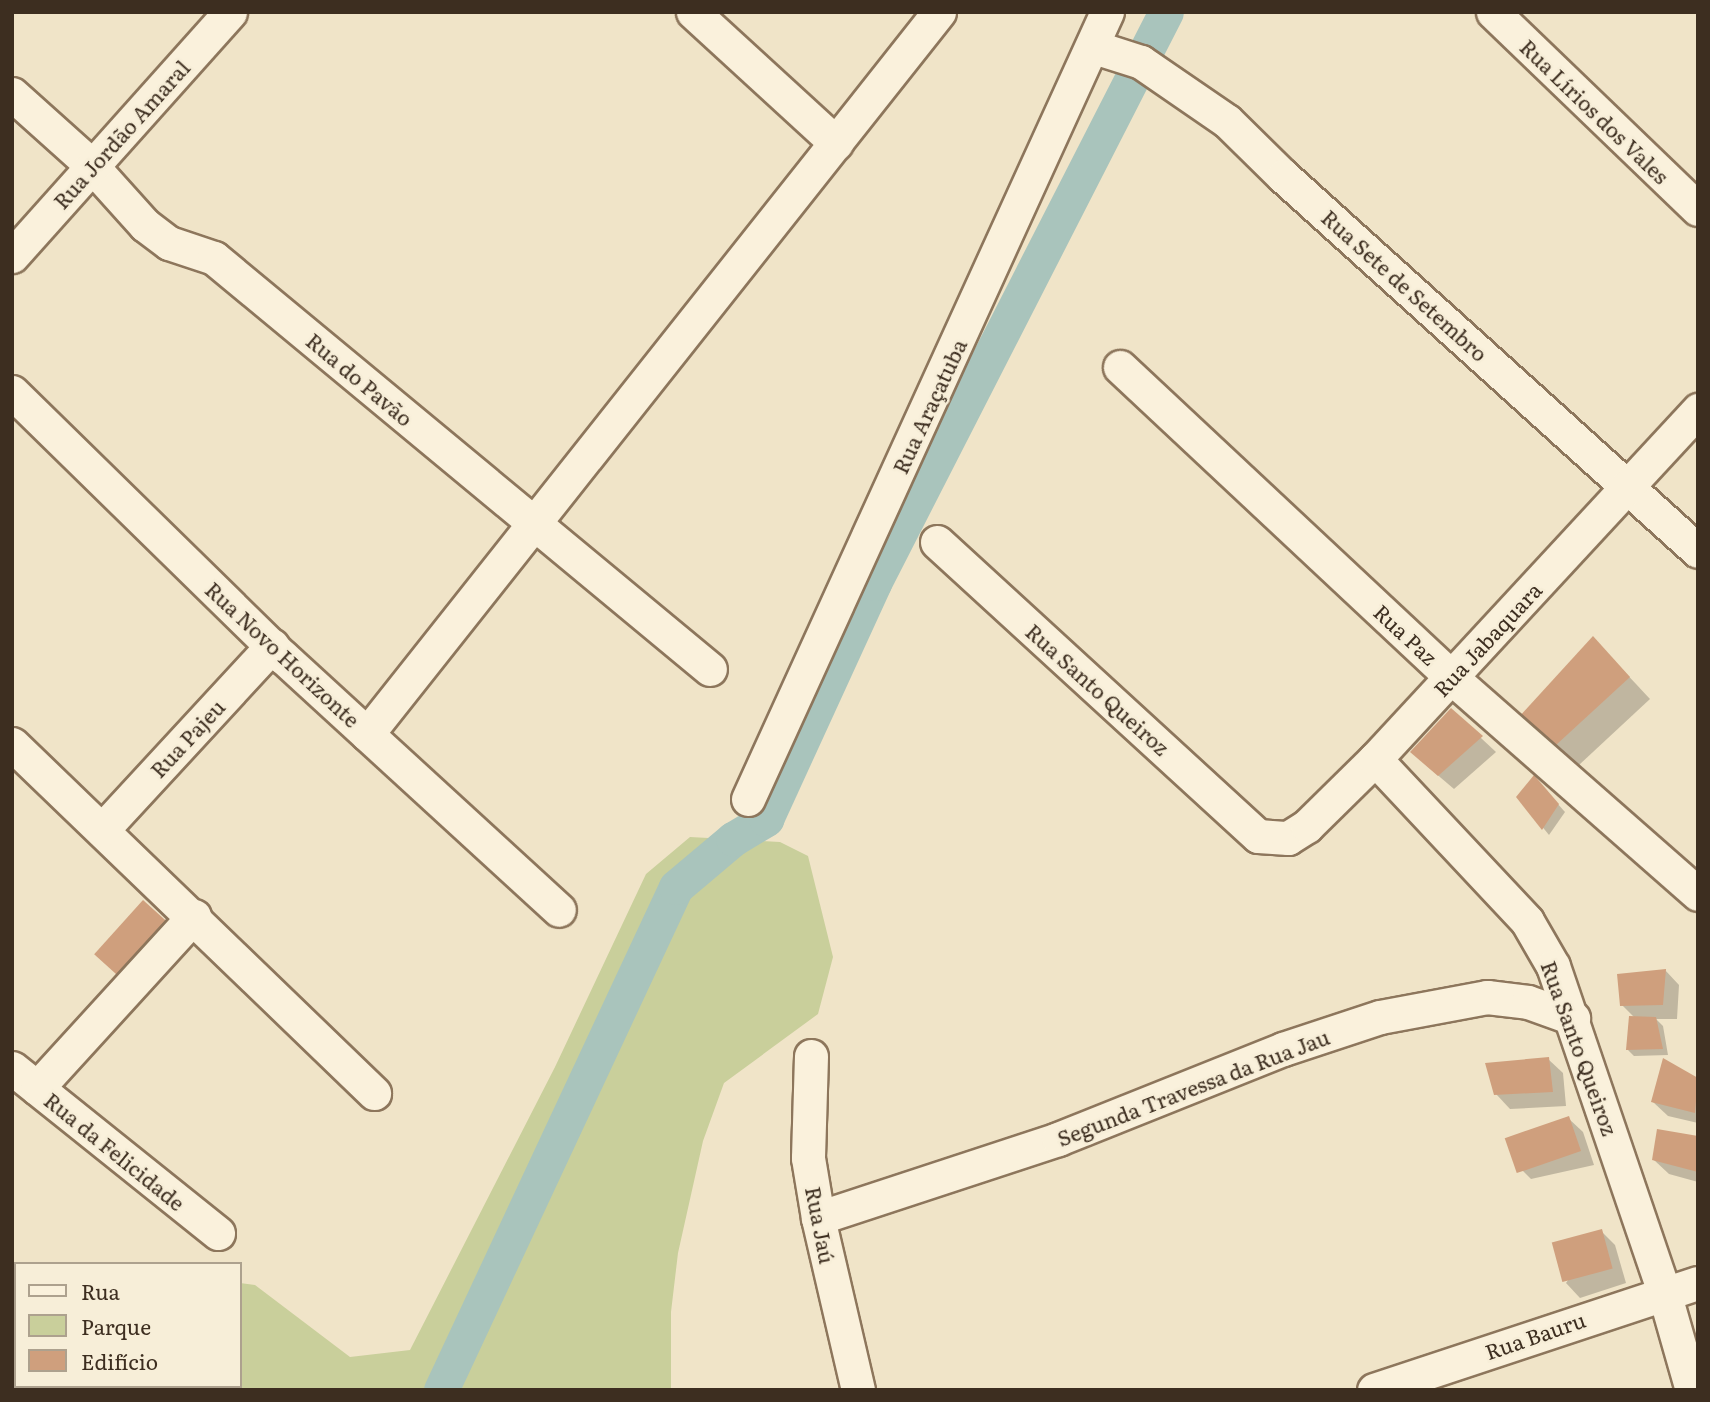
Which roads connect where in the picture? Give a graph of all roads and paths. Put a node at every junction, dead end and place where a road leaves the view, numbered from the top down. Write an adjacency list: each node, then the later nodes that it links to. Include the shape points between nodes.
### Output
1 (230, 12): 9 (street, Rua Jordão Amaral)
2 (693, 12): 8 (street)
3 (939, 12): 8 (street)
4 (1107, 12): 6 (street, Rua Araçatuba)
5 (1493, 12): 10 (street, Rua Lírios dos Vales)
6 (1094, 47): 15 (street, Rua Sete de Setembro, via 1141,62 1227,121); 25 (street, Rua Araçatuba)
7 (12, 94): 9 (street, Rua do Pavão)
8 (836, 143): 16 (street)
9 (91, 165): 11 (street, Rua Jordão Amaral); 16 (street, Rua do Pavão, via 160,237 214,258)
10 (1698, 209)
11 (12, 256)
12 (1121, 367): 21 (street, Rua Paz)
13 (12, 392): 19 (street, Rua Novo Horizonte)
14 (1698, 410): 15 (street, Rua Jabaquara)
15 (1628, 485): 18 (street, Rua Sete de Setembro); 21 (street, Rua Jabaquara)
16 (534, 523): 20 (street, Rua do Pavão); 22 (street)
17 (937, 542): 27 (street, Rua Santo Queiroz)
18 (1698, 551)
19 (272, 646): 22 (street, Rua Novo Horizonte); 26 (street, Rua Pajeu)
20 (710, 669)
21 (1452, 678): 24 (street, Rua Jabaquara); 28 (street, Rua Paz)
22 (367, 734): 29 (street, Rua Novo Horizonte)
23 (12, 744): 26 (street)
24 (1375, 759): 27 (street, Rua Jabaquara, via 1307,826 1288,838); 31 (street, Rua Santo Queiroz, via 1527,920 1553,967)
25 (748, 799)
26 (102, 830): 30 (street)
27 (1258, 836)
28 (1698, 894)
29 (559, 910)
30 (194, 916): 33 (street); 34 (street)
31 (1573, 1018): 35 (street, Segunda Travessa da Rua Jau, via 1528,1002 1487,997 1380,1017 1283,1049 1058,1139); 38 (street, Rua Santo Queiroz)
32 (811, 1056): 35 (street, Rua Jaú, via 808,1158)
33 (24, 1078): 36 (street, Rua da Felicidade)
34 (374, 1093)
35 (818, 1218): 39 (street, Rua Jaú)
36 (218, 1233)
37 (1698, 1283): 38 (street, Rua Bauru)
38 (1664, 1292): 40 (street, Rua Bauru); 41 (street, Rua Santo Queiroz)
39 (858, 1390)
40 (1374, 1390)
41 (1692, 1390)

